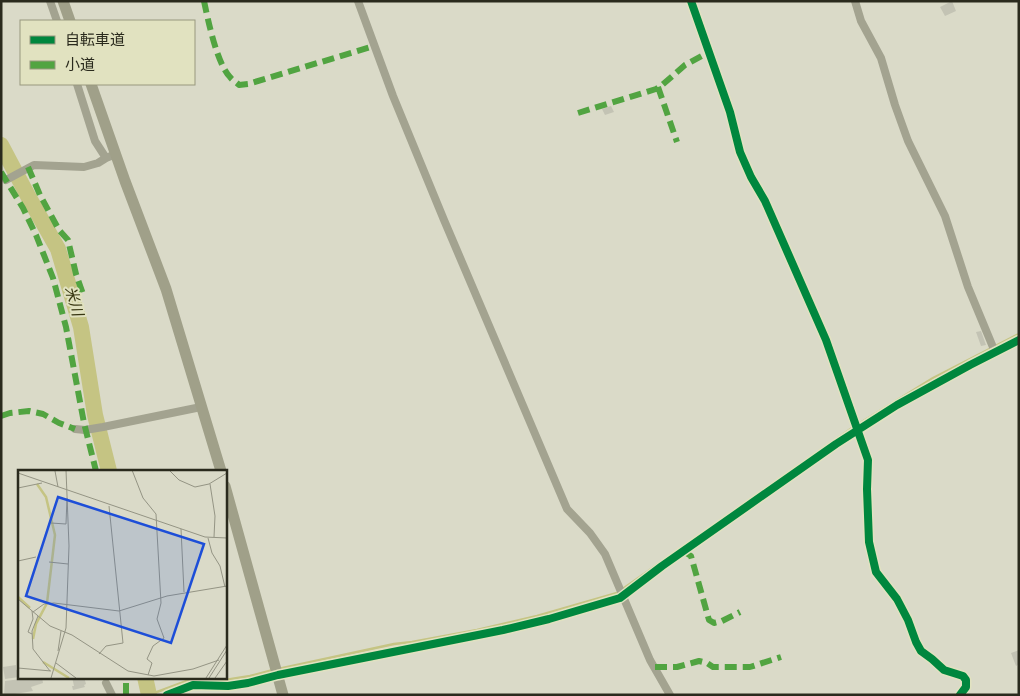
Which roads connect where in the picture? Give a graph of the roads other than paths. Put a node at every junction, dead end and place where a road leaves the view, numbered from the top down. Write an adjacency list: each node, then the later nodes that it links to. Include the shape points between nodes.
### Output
1 (50, 1): 6 (street)
2 (63, 1): 7 (street)
3 (358, 1): 19 (street, via 444,220 567,509 605,554)
4 (691, 1): 15 (street, via 732,119 740,152 765,200 826,340)
5 (855, 1): 13 (street, via 861,22 881,58 906,136 945,216 968,287)
6 (57, 20)
7 (70, 20)
8 (77, 85): 10 (street, via 95,141)
9 (91, 85): 10 (street)
10 (111, 156): 11 (street, via 84,167 39,164); 14 (street, via 166,289)
11 (6, 180)
12 (1019, 340): 13 (street)
13 (994, 349): 15 (street)
14 (201, 407): 16 (street, via 103,427); 17 (street)
15 (857, 426): 19 (street); 26 (street, via 868,460 869,542 876,572 897,599 921,651 944,670 966,680 966,687)
16 (75, 429)
17 (220, 470)
18 (226, 490): 20 (street)
19 (622, 592): 20 (street, via 620,598 549,619); 25 (street, via 650,660)
20 (278, 675): 23 (street, via 228,686 193,685); 24 (street)
21 (106, 683): 22 (street)
22 (112, 695)
23 (167, 695)
24 (283, 695)
25 (670, 695)
26 (960, 695)

